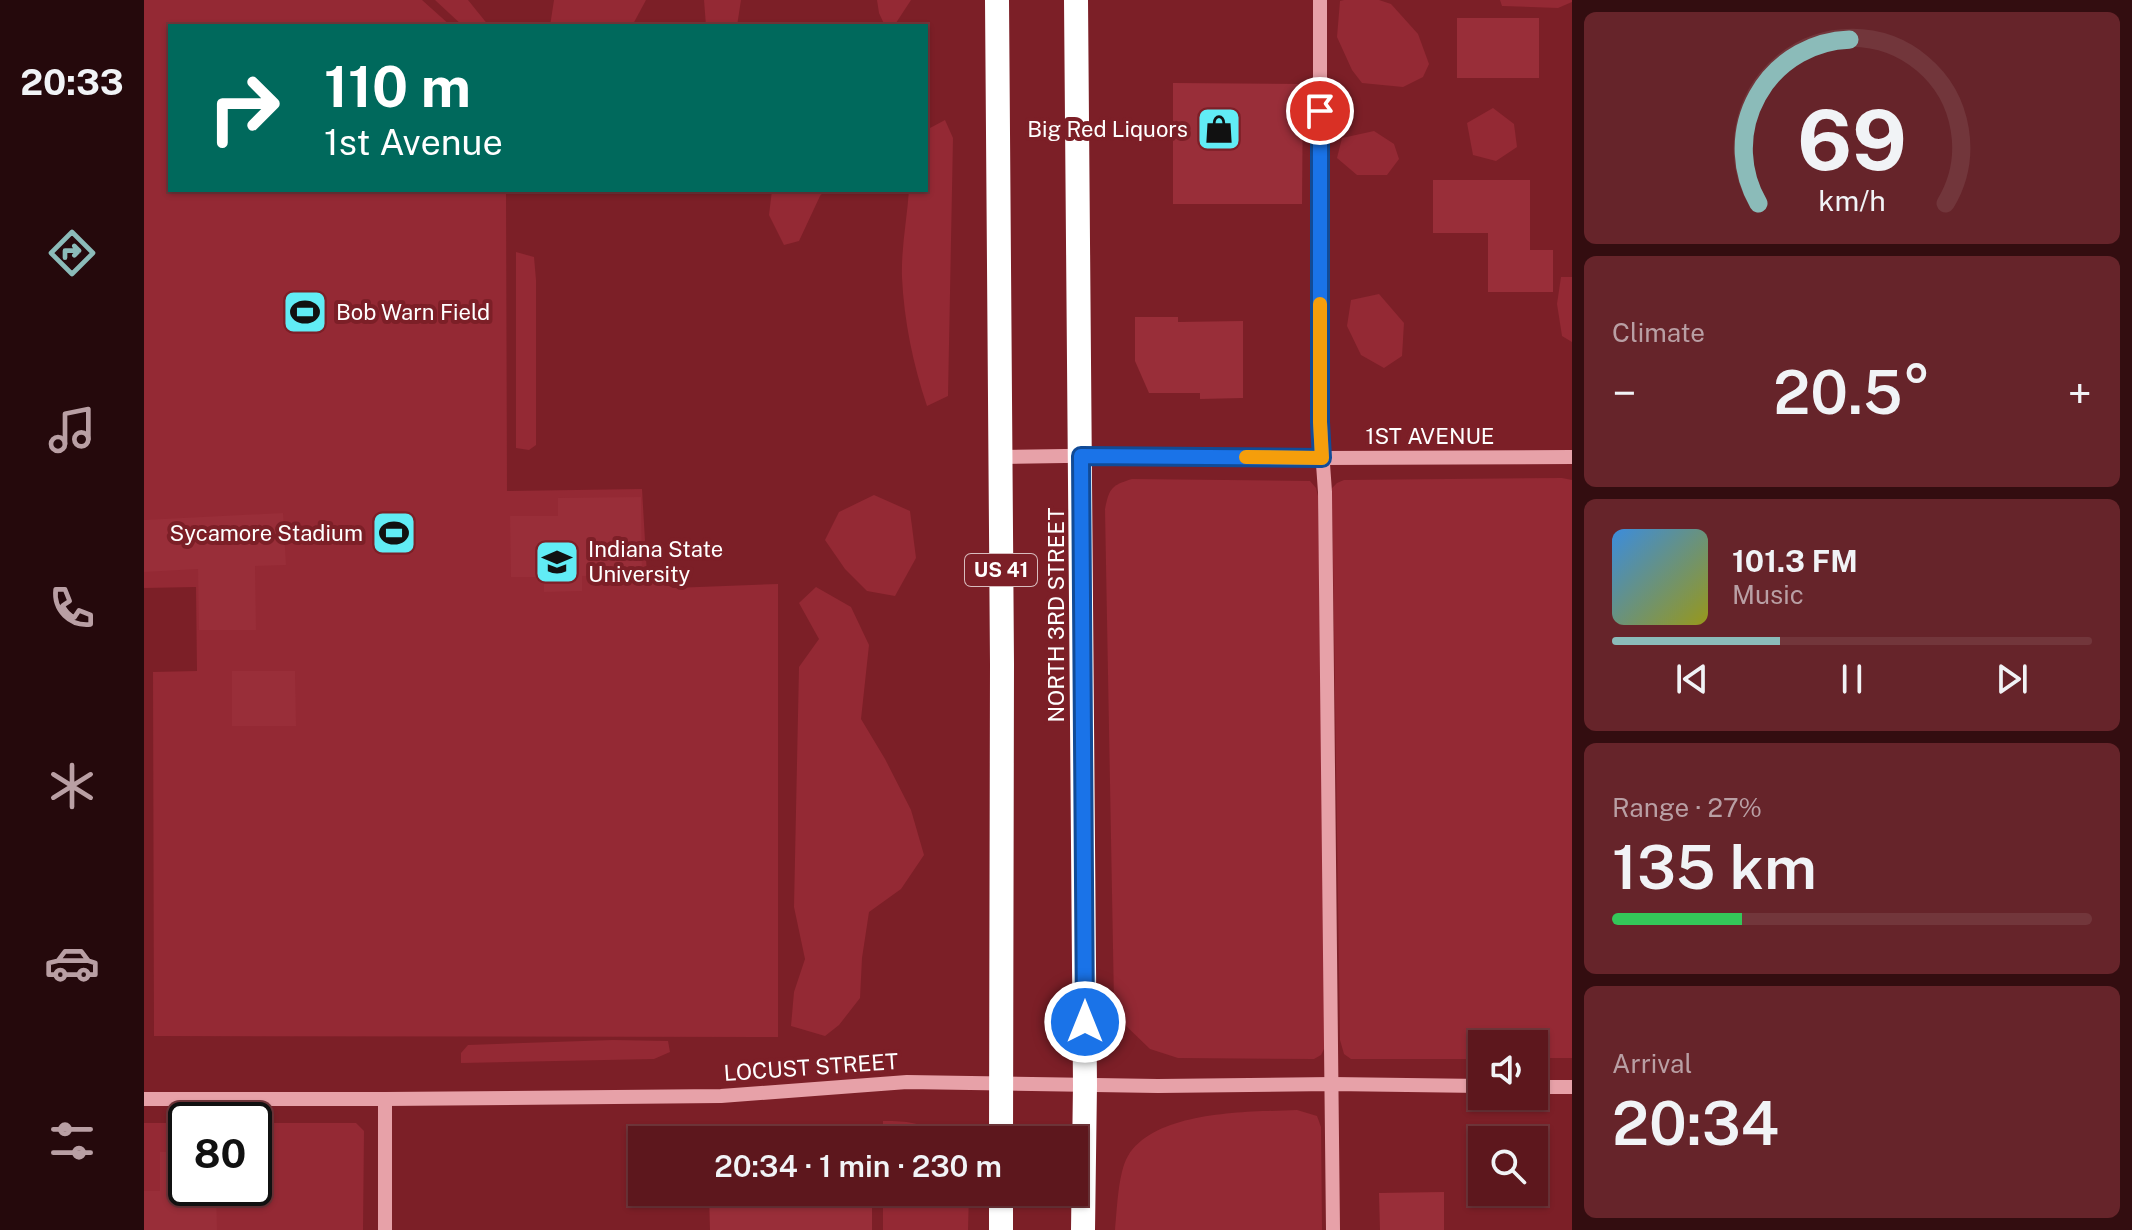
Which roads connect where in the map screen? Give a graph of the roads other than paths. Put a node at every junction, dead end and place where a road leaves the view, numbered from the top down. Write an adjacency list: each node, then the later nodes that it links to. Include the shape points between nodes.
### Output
1 (997, 0): 5 (highway, US 41)
2 (1076, 0): 4 (highway, NORTH 3RD STREET)
3 (1320, 0): 7 (street)
4 (1081, 456): 5 (street, 1ST AVENUE); 7 (street, 1ST AVENUE); 10 (highway, NORTH 3RD STREET)
5 (999, 457): 8 (highway, US 41)
6 (1572, 457): 7 (street, 1ST AVENUE)
7 (1322, 458): 9 (street)
8 (1002, 1083): 10 (street, LOCUST STREET); 15 (street, LOCUST STREET, via 907,1082 721,1096); 16 (highway, US 41)
9 (1332, 1084): 10 (street, LOCUST STREET); 11 (street, LOCUST STREET); 21 (street)
10 (1085, 1085): 20 (highway, NORTH 3RD STREET)
11 (1468, 1086)
12 (1548, 1087): 13 (street)
13 (1572, 1087)
14 (144, 1099): 15 (street, LOCUST STREET)
15 (385, 1099): 18 (street)
16 (1001, 1126)
17 (1001, 1206): 19 (highway)
18 (385, 1230)
19 (1001, 1230)
20 (1083, 1230)
21 (1333, 1230)

